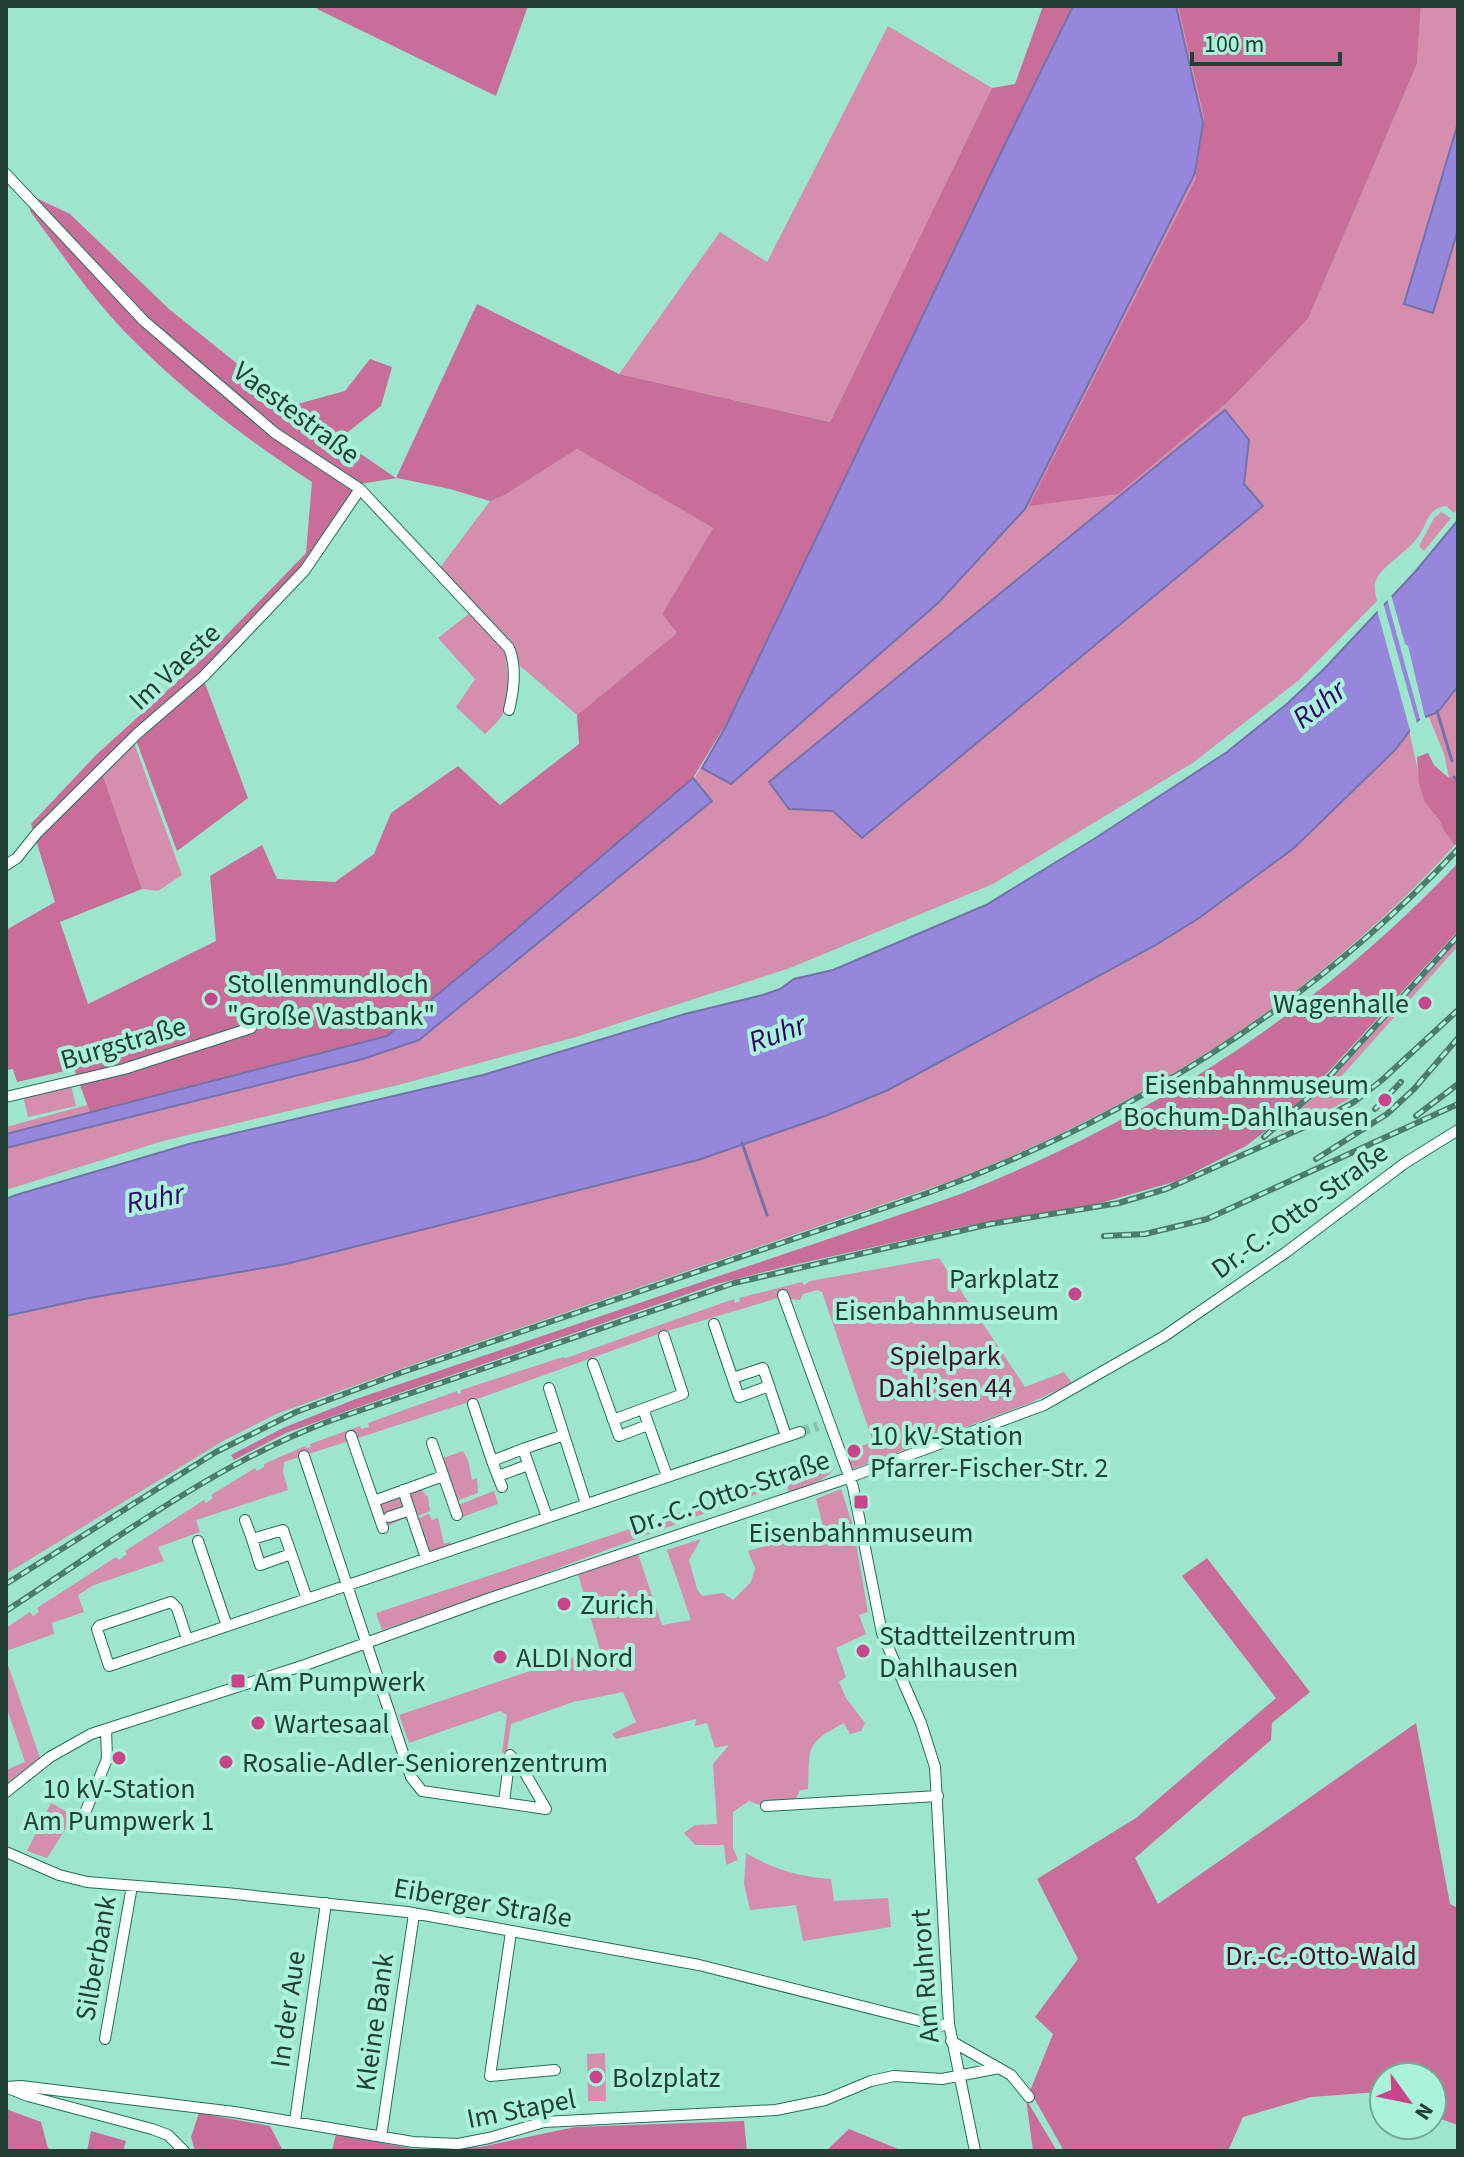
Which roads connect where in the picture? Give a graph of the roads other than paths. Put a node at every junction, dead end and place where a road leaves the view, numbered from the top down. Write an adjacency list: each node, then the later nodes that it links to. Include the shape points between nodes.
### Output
1 (6, 174): 2 (street, Vaestestraße, via 144,321 275,433)
2 (360, 489): 3 (street, Vaestestraße, via 509,648 514,690); 4 (street, Im Vaeste, via 295,581)
3 (509, 710)
4 (6, 865)
5 (251, 1028): 6 (street, Burgstraße, via 135,1066)
6 (6, 1097)
7 (1458, 1130): 31 (street, Dr.-C.-Otto-Straße, via 1218,1300 1092,1378 1044,1405)
8 (783, 1295): 31 (street, Am Ruhrort, via 823,1424)
9 (714, 1324): 12 (street)
10 (664, 1336): 16 (street, via 683,1394)
11 (593, 1364): 17 (street)
12 (733, 1378): 13 (street, via 763,1368); 13 (street, via 739,1397)
13 (769, 1386): 22 (street)
14 (549, 1388): 20 (street)
15 (473, 1404): 26 (street)
16 (643, 1409): 17 (street); 18 (street)
17 (613, 1420): 18 (street, via 619,1436)
18 (648, 1425): 30 (street)
19 (800, 1432): 22 (street)
20 (564, 1435): 24 (street); 35 (street)
21 (351, 1436): 34 (street)
22 (786, 1436): 30 (street)
23 (432, 1443): 28 (street)
24 (523, 1449): 26 (street); 27 (street)
25 (304, 1456): 46 (street)
26 (492, 1461): 29 (street)
27 (528, 1465): 29 (street); 39 (street)
28 (443, 1476): 33 (street); 37 (street)
29 (498, 1476): 32 (street)
30 (667, 1476): 35 (street)
31 (848, 1477): 50 (street, Dr.-C.-Otto-Straße); 53 (street, Am Ruhrort, via 877,1616 931,1750)
32 (502, 1487)
33 (403, 1490): 34 (street); 36 (street)
34 (374, 1501): 41 (street)
35 (586, 1504): 39 (street)
36 (410, 1510): 38 (street); 45 (street)
37 (457, 1515)
38 (389, 1517)
39 (547, 1517): 45 (street)
40 (245, 1520): 42 (street)
41 (383, 1528)
42 (252, 1539): 44 (street, via 283,1530); 44 (street, via 260,1565)
43 (198, 1541): 48 (street)
44 (291, 1554): 47 (street)
45 (426, 1558): 46 (street)
46 (348, 1585): 47 (street); 50 (street)
47 (307, 1599): 48 (street)
48 (227, 1626): 49 (street)
49 (187, 1639): 49 (street, via 109,1666 98,1627 171,1602)
50 (366, 1643): 51 (street, Dr.-C.-Otto-Straße); 54 (street, via 404,1761 422,1791)
51 (106, 1729): 52 (street, Dr.-C.-Otto-Straße, via 50,1757); 56 (street, via 107,1759)
52 (6, 1792)
53 (938, 1796): 55 (street); 62 (street, Am Ruhrort)
54 (504, 1802): 54 (street, via 510,1755 536,1781 551,1812)
55 (766, 1806)
56 (85, 1813)
57 (6, 1852): 58 (street, Eiberger Straße, via 71,1879)
58 (132, 1886): 59 (street, Eiberger Straße); 63 (street, Silberbank)
59 (326, 1903): 60 (street, Eiberger Straße); 70 (street, In der Aue)
60 (414, 1914): 61 (street, Eiberger Straße); 71 (street, Kleine Bank)
61 (511, 1932): 62 (street, Eiberger Straße, via 699,1965 940,2026); 66 (street, via 490,2076)
62 (949, 2024): 64 (street, Am Ruhrort)
63 (105, 2039)
64 (951, 2041): 65 (street); 67 (street, Am Ruhrort)
65 (999, 2068): 67 (street, Im Stapel); 69 (street)
66 (555, 2070)
67 (958, 2077): 71 (street, Im Stapel, via 894,2076 776,2110 544,2122 458,2144); 73 (street, Am Ruhrort)
68 (6, 2087): 70 (street, Im Stapel); 72 (street, via 152,2129 168,2135)
69 (1029, 2097)
70 (295, 2121): 71 (street, Im Stapel)
71 (381, 2137)
72 (184, 2151)
73 (975, 2151)

